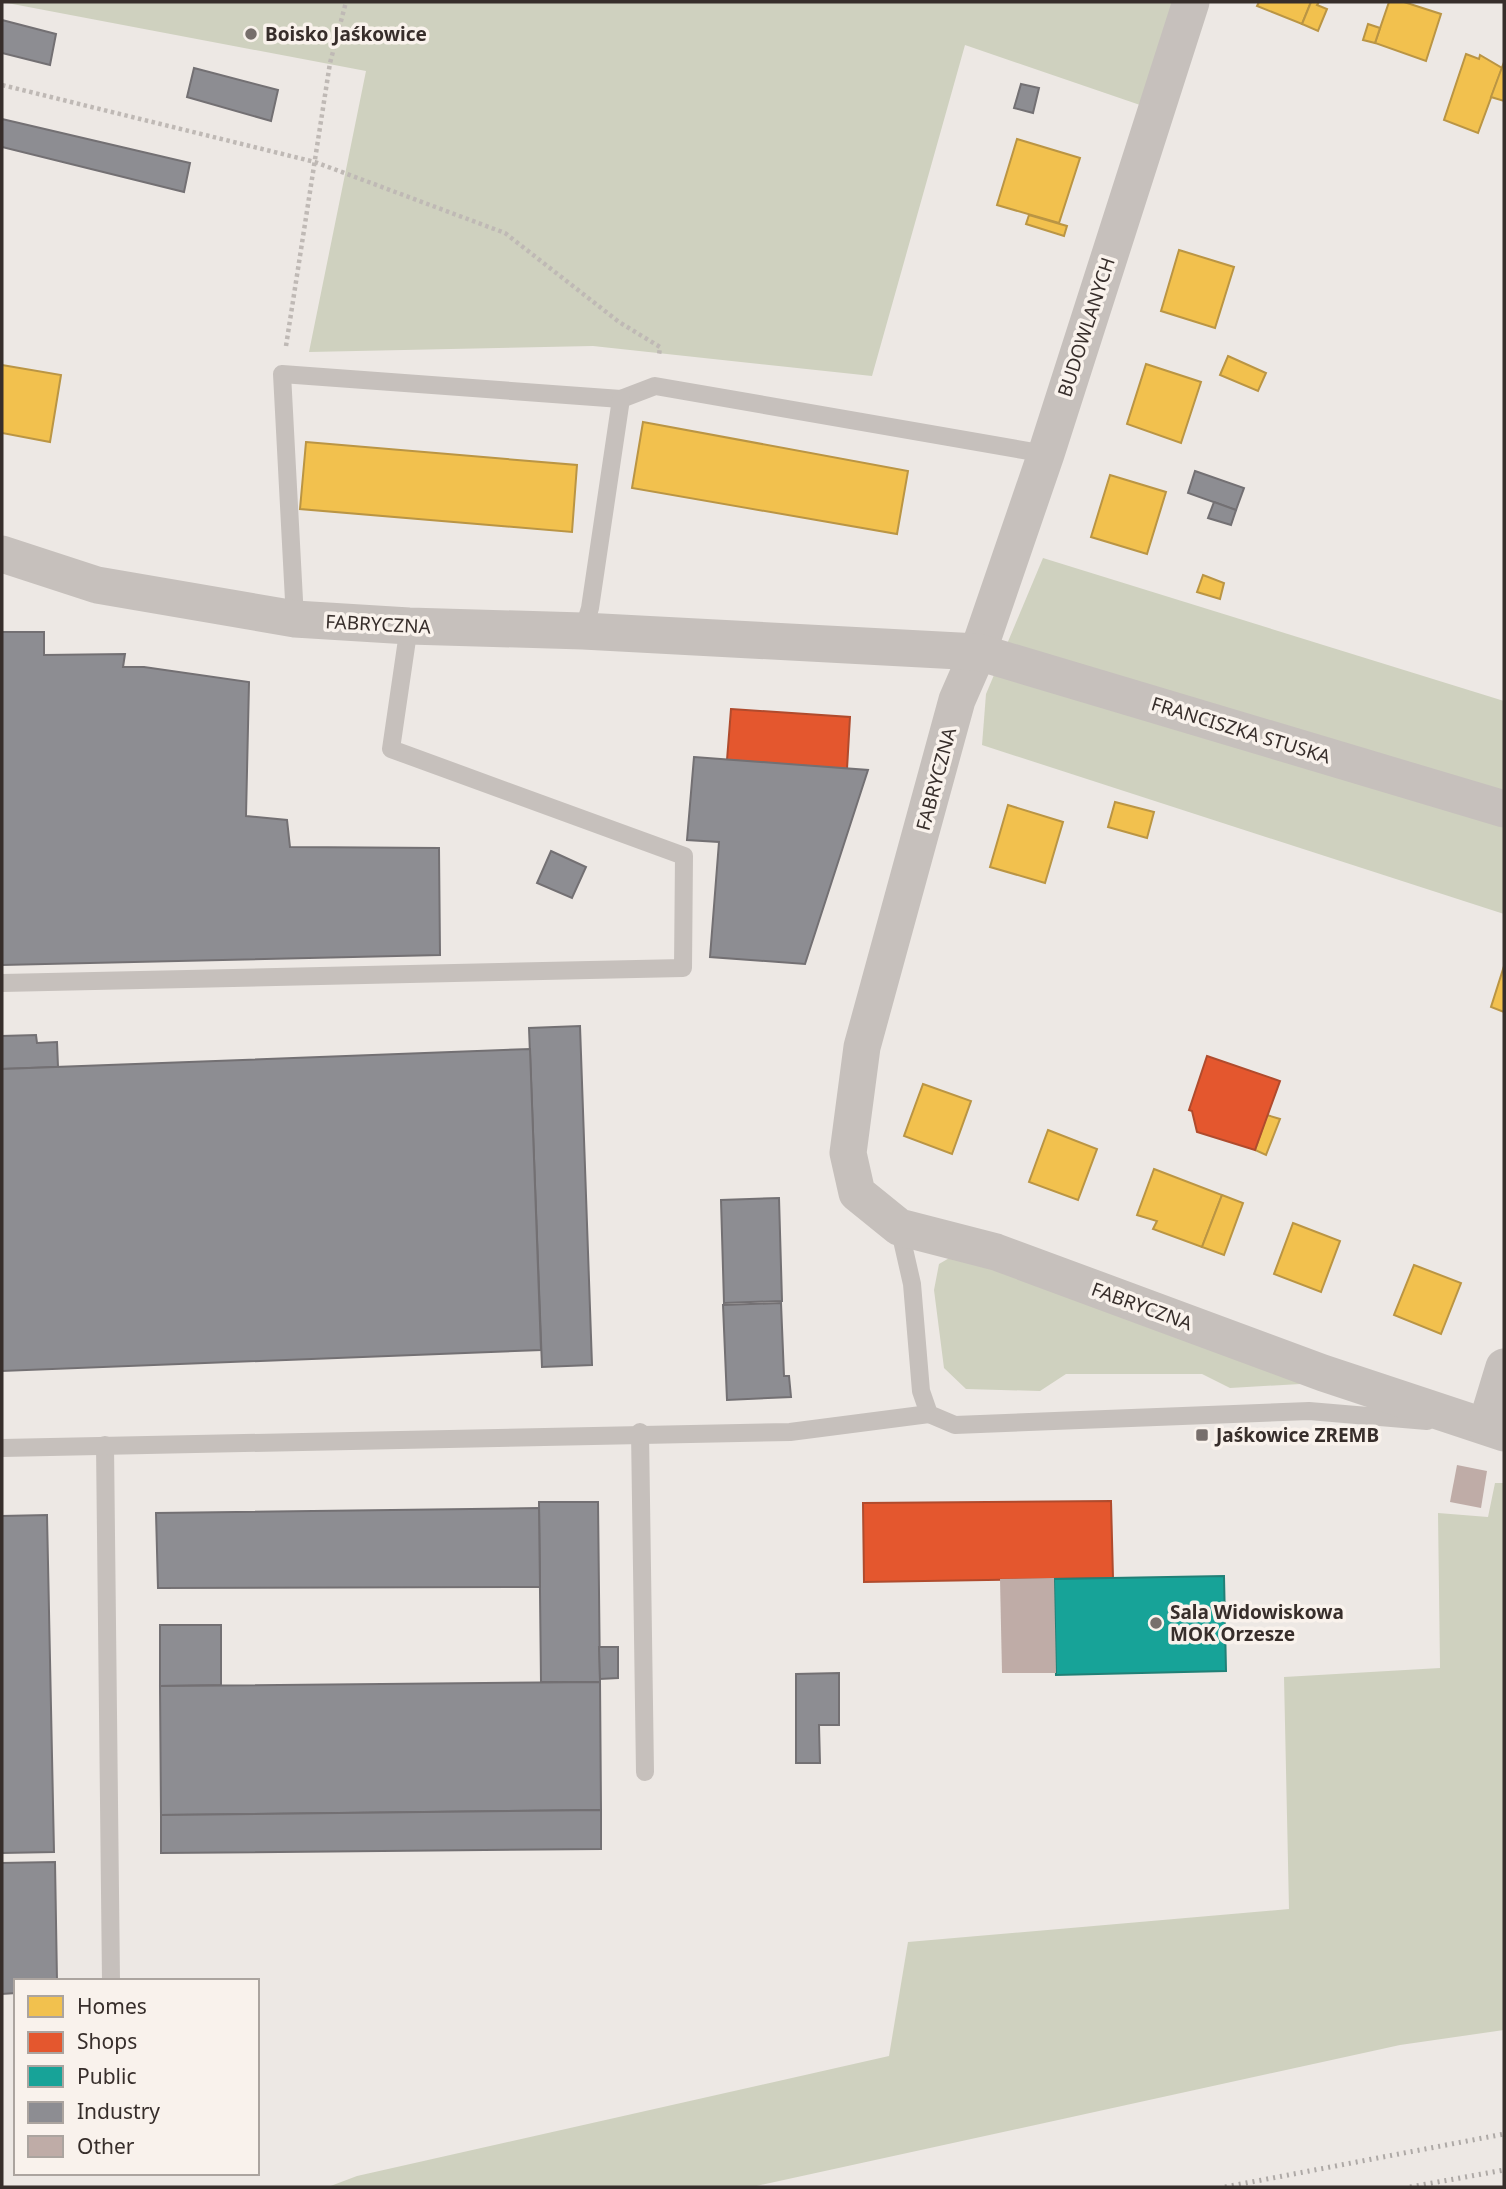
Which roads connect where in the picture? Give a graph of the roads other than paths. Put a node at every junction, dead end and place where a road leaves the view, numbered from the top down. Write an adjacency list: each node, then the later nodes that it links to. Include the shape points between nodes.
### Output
1 (1191, 2): 3 (street, BUDOWLANYCH)
2 (621, 399): 3 (lane, via 655,386); 5 (lane, via 282,374); 7 (lane)
3 (1046, 454): 8 (street, BUDOWLANYCH)
4 (2, 555): 5 (street, FABRYCZNA, via 97,585)
5 (295, 620): 6 (street, FABRYCZNA)
6 (409, 626): 7 (street, FABRYCZNA); 10 (lane, via 391,749 684,856 683,968)
7 (583, 631): 8 (street, FABRYCZNA)
8 (978, 652): 9 (street, FRANCISZKA STUSKA); 11 (street, FABRYCZNA, via 957,701 862,1047 848,1153 857,1193)
9 (1504, 809)
10 (2, 982)
11 (899, 1227): 13 (lane, via 912,1284 921,1391); 14 (street, FABRYCZNA, via 996,1252 1323,1373)
12 (1504, 1367): 14 (street)
13 (929, 1414): 14 (lane, via 955,1425 1309,1411); 15 (lane, via 790,1432)
14 (1495, 1429)
15 (640, 1432): 16 (lane); 18 (lane)
16 (104, 1446): 17 (lane); 19 (lane)
17 (2, 1448)
18 (645, 1772)
19 (111, 1979)

